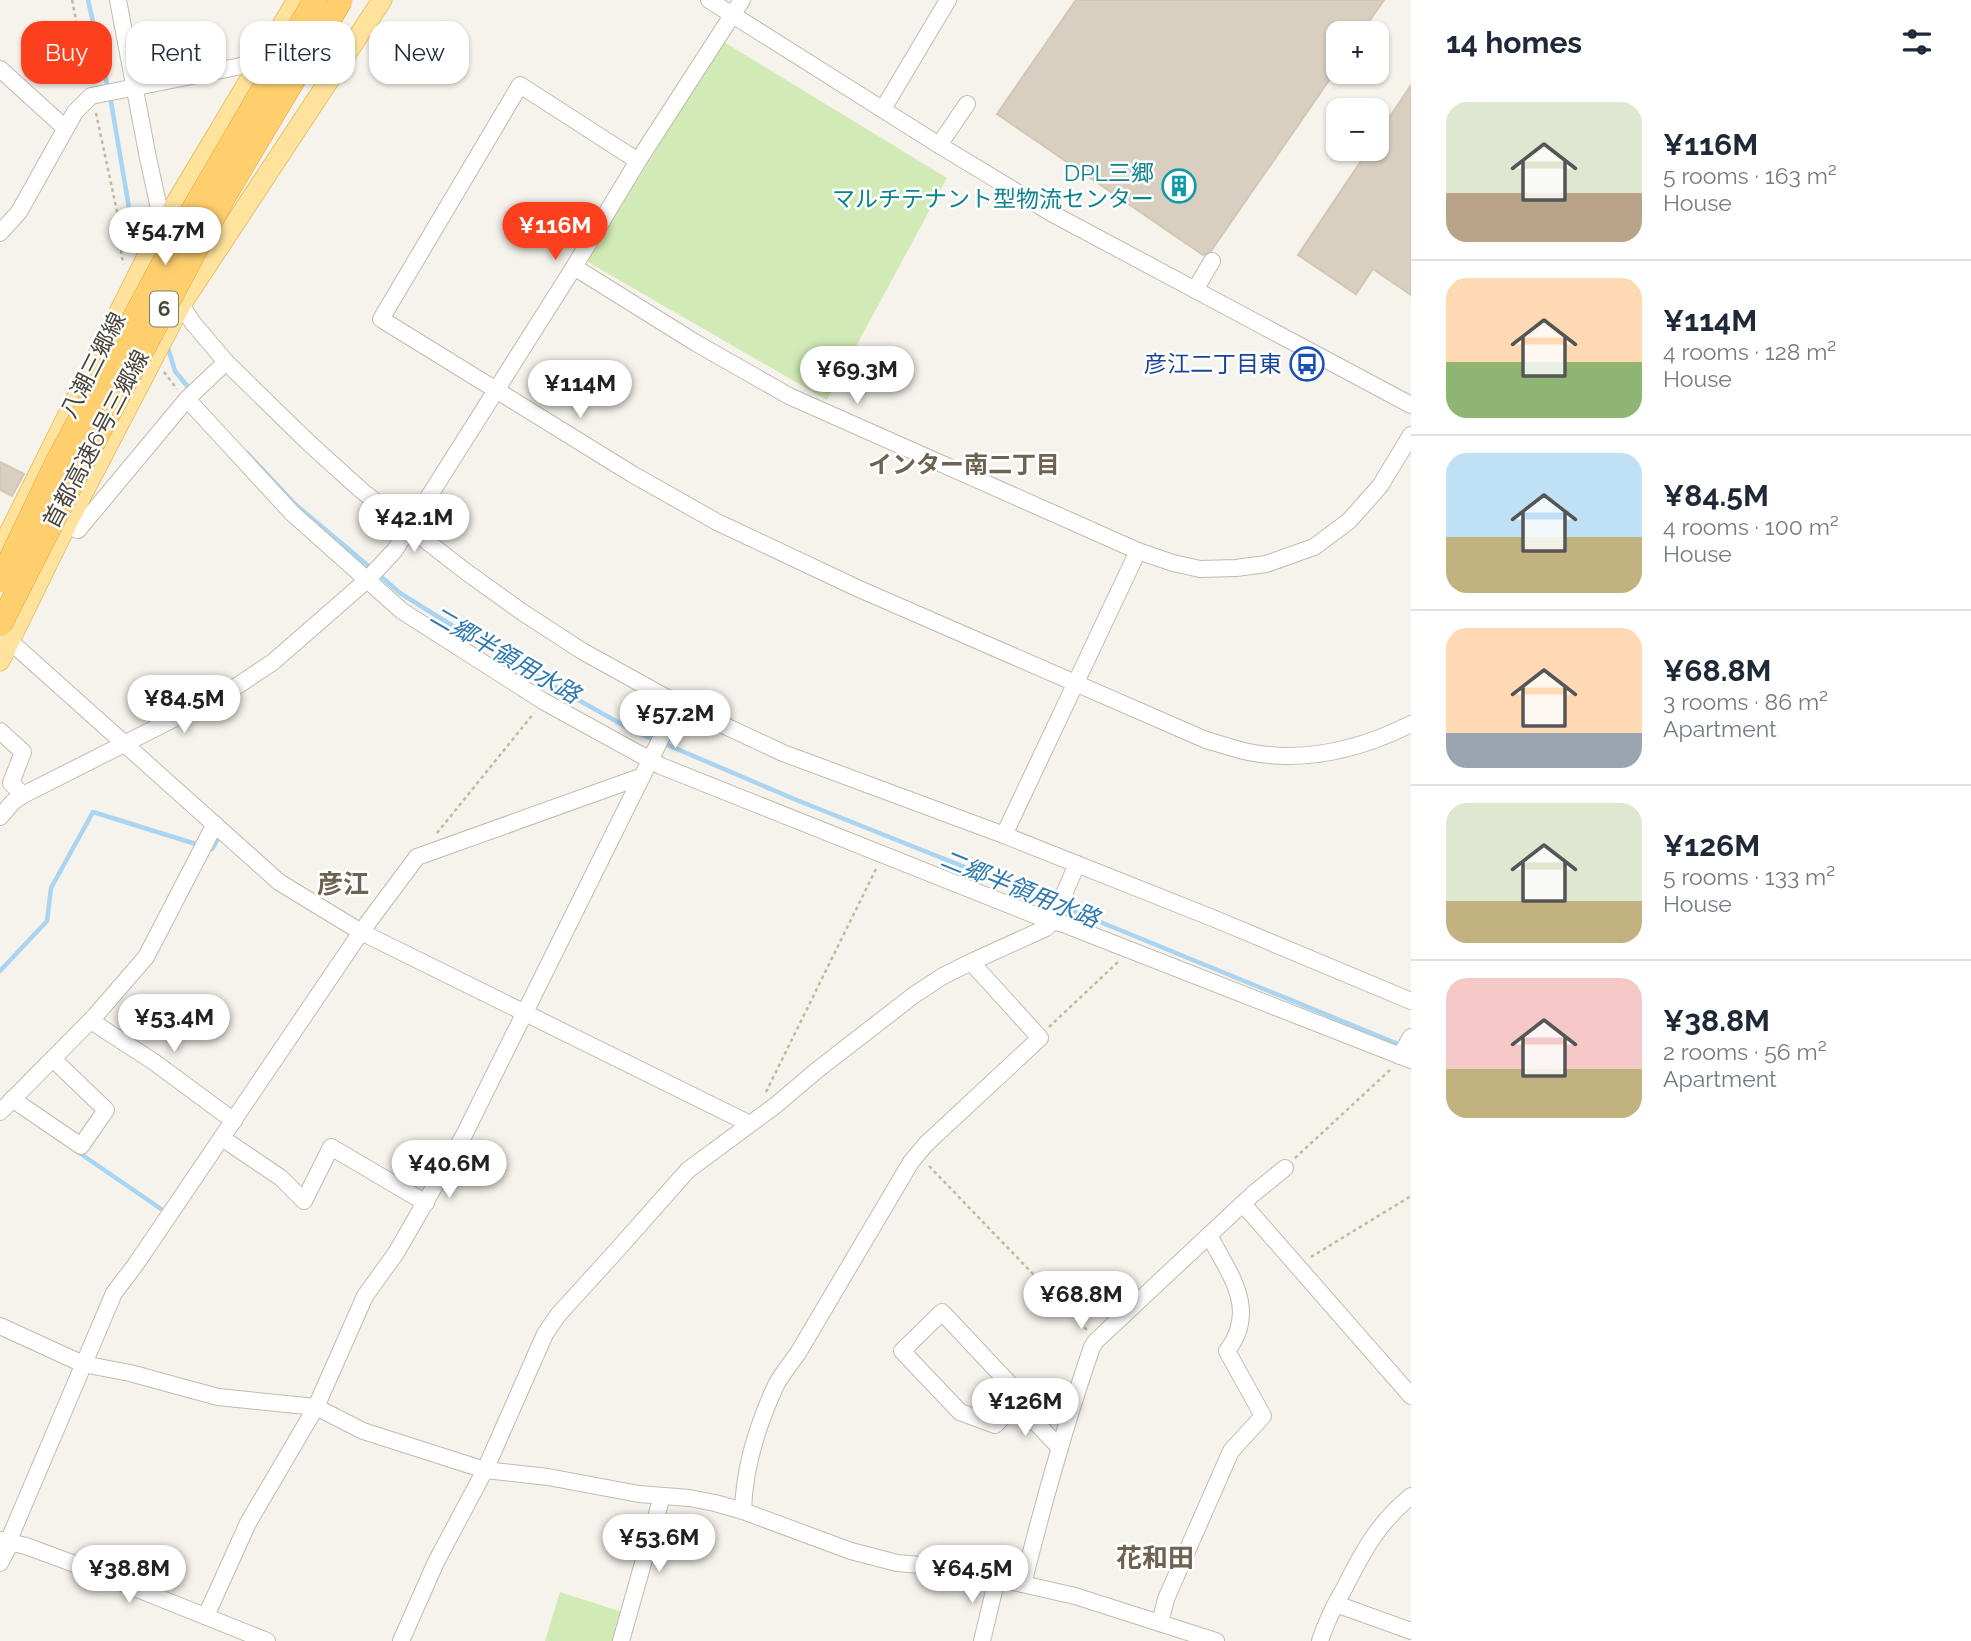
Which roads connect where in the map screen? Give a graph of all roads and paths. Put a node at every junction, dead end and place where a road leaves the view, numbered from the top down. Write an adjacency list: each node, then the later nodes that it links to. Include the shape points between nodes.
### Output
1 (72, 0): 19 (path)
2 (118, 0): 18 (street)
3 (297, 0): 12 (main road, 八潮三郷線)
4 (315, 0): 45 (highway, 首都高速6号三郷線 / 6, bridge, via 180,232 57,462)
5 (341, 0): 25 (highway, 首都高速6号三郷線 / 6, bridge)
6 (360, 0): 25 (highway, bridge)
7 (382, 0): 13 (main road)
8 (709, 0): 11 (street)
9 (742, 0): 11 (street)
10 (948, 0): 21 (street)
11 (733, 16): 21 (street); 24 (street)
12 (285, 21)
13 (358, 37): 14 (street); 32 (main road)
14 (355, 38)
15 (240, 67): 18 (street)
16 (0, 69): 22 (street)
17 (247, 84): 26 (main road, 八潮三郷線)
18 (134, 88): 19 (street); 26 (street)
19 (91, 96): 22 (street); 31 (path)
20 (967, 104): 23 (street)
21 (883, 109): 23 (street)
22 (65, 128): 27 (street, via 19,212)
23 (939, 145): 30 (street, via 1053,214)
24 (638, 161): 29 (street); 35 (street, via 520,85 381,318)
25 (224, 197): 46 (highway, 首都高速6号三郷線 / 6, bridge, via 82,464)
26 (162, 226): 31 (main road, 八潮三郷線); 32 (street)
27 (0, 233)
28 (1212, 261): 30 (street)
29 (574, 267): 35 (street); 43 (street, via 789,396)
30 (1195, 289): 37 (street)
31 (131, 290): 39 (main road, 八潮三郷線)
32 (181, 305): 33 (main road); 34 (street)
33 (158, 360): 36 (path); 40 (main road)
34 (226, 362): 36 (street); 41 (street, via 310,444)
35 (496, 390): 41 (street); 48 (street, via 717,522)
36 (187, 398): 40 (street, via 78,530); 44 (street, via 292,513)
37 (1411, 405)
38 (1411, 435): 43 (street, via 1380,486 1349,521 1314,547 1266,564 1200,569)
39 (24, 503): 40 (street, via 41,493 64,504); 42 (main road, 八潮三郷線)
40 (67, 523): 46 (main road)
41 (408, 529): 44 (street); 50 (street, via 522,612)
42 (0, 551)
43 (1138, 551): 48 (street)
44 (367, 580): 49 (street, via 402,611); 53 (street, via 253,677)
45 (0, 581)
46 (3, 633): 47 (main road); 53 (street)
47 (0, 662)
48 (1075, 682): 51 (street, via 1206,740 1248,752 1339,751); 59 (street)
49 (544, 701): 54 (street); 61 (path)
50 (678, 704): 54 (street); 59 (street, via 783,753)
51 (1411, 724)
52 (0, 731): 56 (street, via 23,752 11,783)
53 (126, 744): 56 (street); 58 (street)
54 (649, 760): 55 (street); 60 (street)
55 (640, 777): 61 (street); 68 (street)
56 (23, 795): 57 (street)
57 (0, 817)
58 (215, 824): 64 (street, via 279,882); 69 (street, via 146,957)
59 (1004, 835): 62 (street)
60 (883, 855): 63 (street); 77 (path)
61 (417, 857): 64 (street)
62 (1077, 864): 63 (street); 67 (street)
63 (1052, 922): 65 (street); 66 (street, via 1035,935)
64 (361, 932): 68 (street); 76 (street)
65 (1132, 949): 70 (path); 72 (street)
66 (971, 962): 70 (street); 77 (street, via 897,1007)
67 (1410, 998)
68 (524, 1012): 77 (street); 82 (street)
69 (91, 1021): 73 (street); 76 (street)
70 (1039, 1036): 79 (street)
71 (1411, 1037): 72 (street)
72 (1405, 1058): 80 (path)
73 (54, 1059): 74 (street); 74 (street, via 106,1110 81,1146)
74 (12, 1099): 75 (street)
75 (0, 1112)
76 (234, 1121): 78 (street)
77 (750, 1124): 93 (street, via 688,1170 550,1325)
78 (222, 1138): 82 (street, via 281,1178 304,1200 331,1147); 88 (street, via 114,1293)
79 (917, 1153): 87 (path); 96 (street, via 777,1383 759,1428 744,1485)
80 (1284, 1168): 83 (street)
81 (1411, 1196): 85 (path)
82 (426, 1203): 91 (street, via 365,1296)
83 (1243, 1204): 84 (street); 85 (street)
84 (1209, 1235): 87 (street); 103 (street, via 1242,1308 1237,1334 1227,1351 1263,1416 1231,1451 1166,1599)
85 (1296, 1266): 89 (street)
86 (0, 1326): 88 (street)
87 (1096, 1340): 92 (street)
88 (83, 1364): 91 (street, via 218,1397); 97 (street)
89 (1411, 1396)
90 (1017, 1403): 90 (street, via 995,1425 960,1412 902,1351 942,1312 1019,1394); 92 (street)
91 (316, 1407): 93 (street, via 363,1431); 102 (street, via 248,1523)
92 (1060, 1448): 100 (street)
93 (485, 1470): 94 (street); 106 (street)
94 (662, 1496): 96 (street); 107 (street)
95 (1411, 1496): 101 (street, via 1372,1537)
96 (743, 1511): 99 (street, via 851,1552)
97 (6, 1541): 98 (street); 102 (street)
98 (0, 1563)
99 (997, 1578): 100 (street); 108 (street)
100 (1023, 1584): 103 (street)
101 (1336, 1604): 104 (street); 110 (street)
102 (205, 1616): 105 (street)
103 (1160, 1623): 109 (street)
104 (1411, 1630)
105 (267, 1641)
106 (401, 1641)
107 (621, 1641)
108 (982, 1641)
109 (1216, 1641)
110 (1320, 1641)

